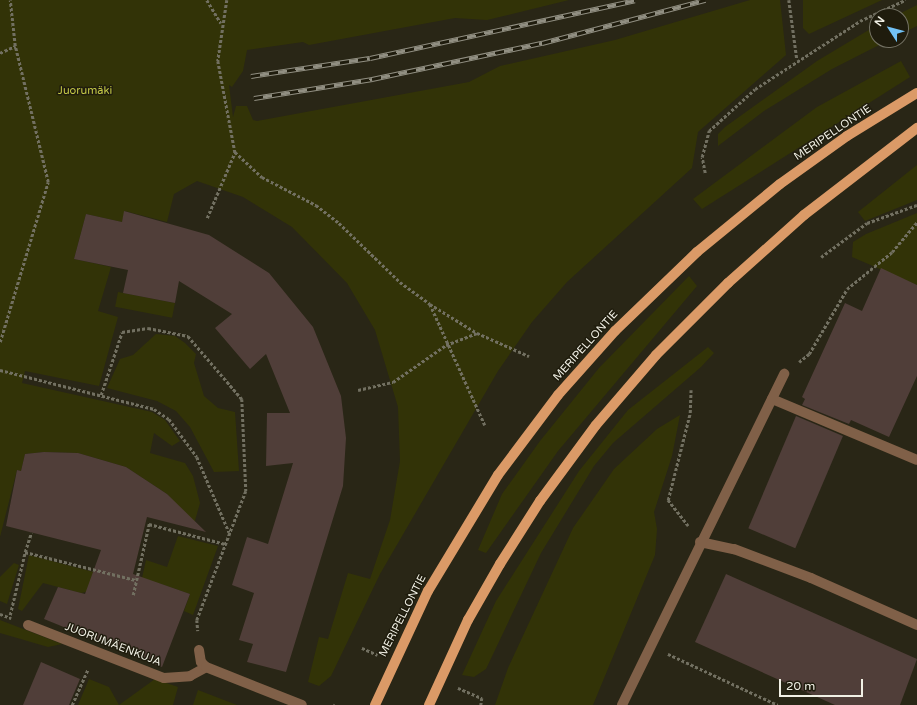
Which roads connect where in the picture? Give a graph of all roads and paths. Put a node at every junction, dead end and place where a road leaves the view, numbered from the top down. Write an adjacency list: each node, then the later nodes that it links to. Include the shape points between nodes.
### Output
1 (10, 0): 7 (path)
2 (207, 0): 6 (path)
3 (227, 0): 6 (path)
4 (789, 0): 9 (path)
5 (905, 0): 9 (path, via 860,21)
6 (221, 23): 12 (path, via 218,62)
7 (15, 46): 8 (path); 20 (path, via 48,182)
8 (0, 53)
9 (797, 58): 13 (path, via 755,90 709,131 702,157)
10 (917, 93): 48 (main road, MERIPELLONTIE, via 847,136 780,184 697,252 615,331 558,395 498,475 428,591)
11 (917, 128): 49 (main road, via 804,215 728,282 656,355 596,425 540,501 500,564 468,620)
12 (235, 152): 15 (path); 18 (path, via 262,177 316,205 339,223 400,282)
13 (705, 173)
14 (917, 205): 17 (path, via 867,223)
15 (207, 218)
16 (917, 222): 24 (path, via 892,252 847,289 809,354)
17 (821, 257)
18 (430, 304): 19 (path); 21 (path)
19 (477, 333): 21 (path); 22 (path)
20 (0, 342)
21 (446, 344): 25 (path, via 393,382); 29 (path)
22 (529, 356)
23 (0, 370): 27 (path)
24 (784, 374): 28 (street)
25 (358, 390)
26 (691, 390): 33 (path, via 690,413 668,500)
27 (101, 395): 31 (path, via 154,409 182,433 198,457); 31 (path, via 122,332 148,328 188,336 242,399 246,491)
28 (772, 399): 30 (street); 33 (street)
29 (485, 425)
30 (917, 460)
31 (229, 532): 34 (path)
32 (31, 533): 35 (path)
33 (700, 542): 40 (street, via 734,550 811,578); 41 (street)
34 (224, 544): 36 (path, via 149,524); 42 (path, via 197,620)
35 (25, 552): 36 (path); 38 (path)
36 (136, 580): 37 (path)
37 (133, 595)
38 (10, 618)
39 (28, 625): 44 (street, JUORUMÄENKUJA, via 164,678 190,676)
40 (917, 625)
41 (650, 646): 51 (street); 52 (path)
42 (199, 650): 44 (street, via 201,662)
43 (90, 662): 46 (path)
44 (206, 667): 47 (street)
45 (482, 698): 50 (path)
46 (72, 705)
47 (302, 705)
48 (375, 705)
49 (429, 705)
50 (481, 705)
51 (622, 705)
52 (778, 705)

